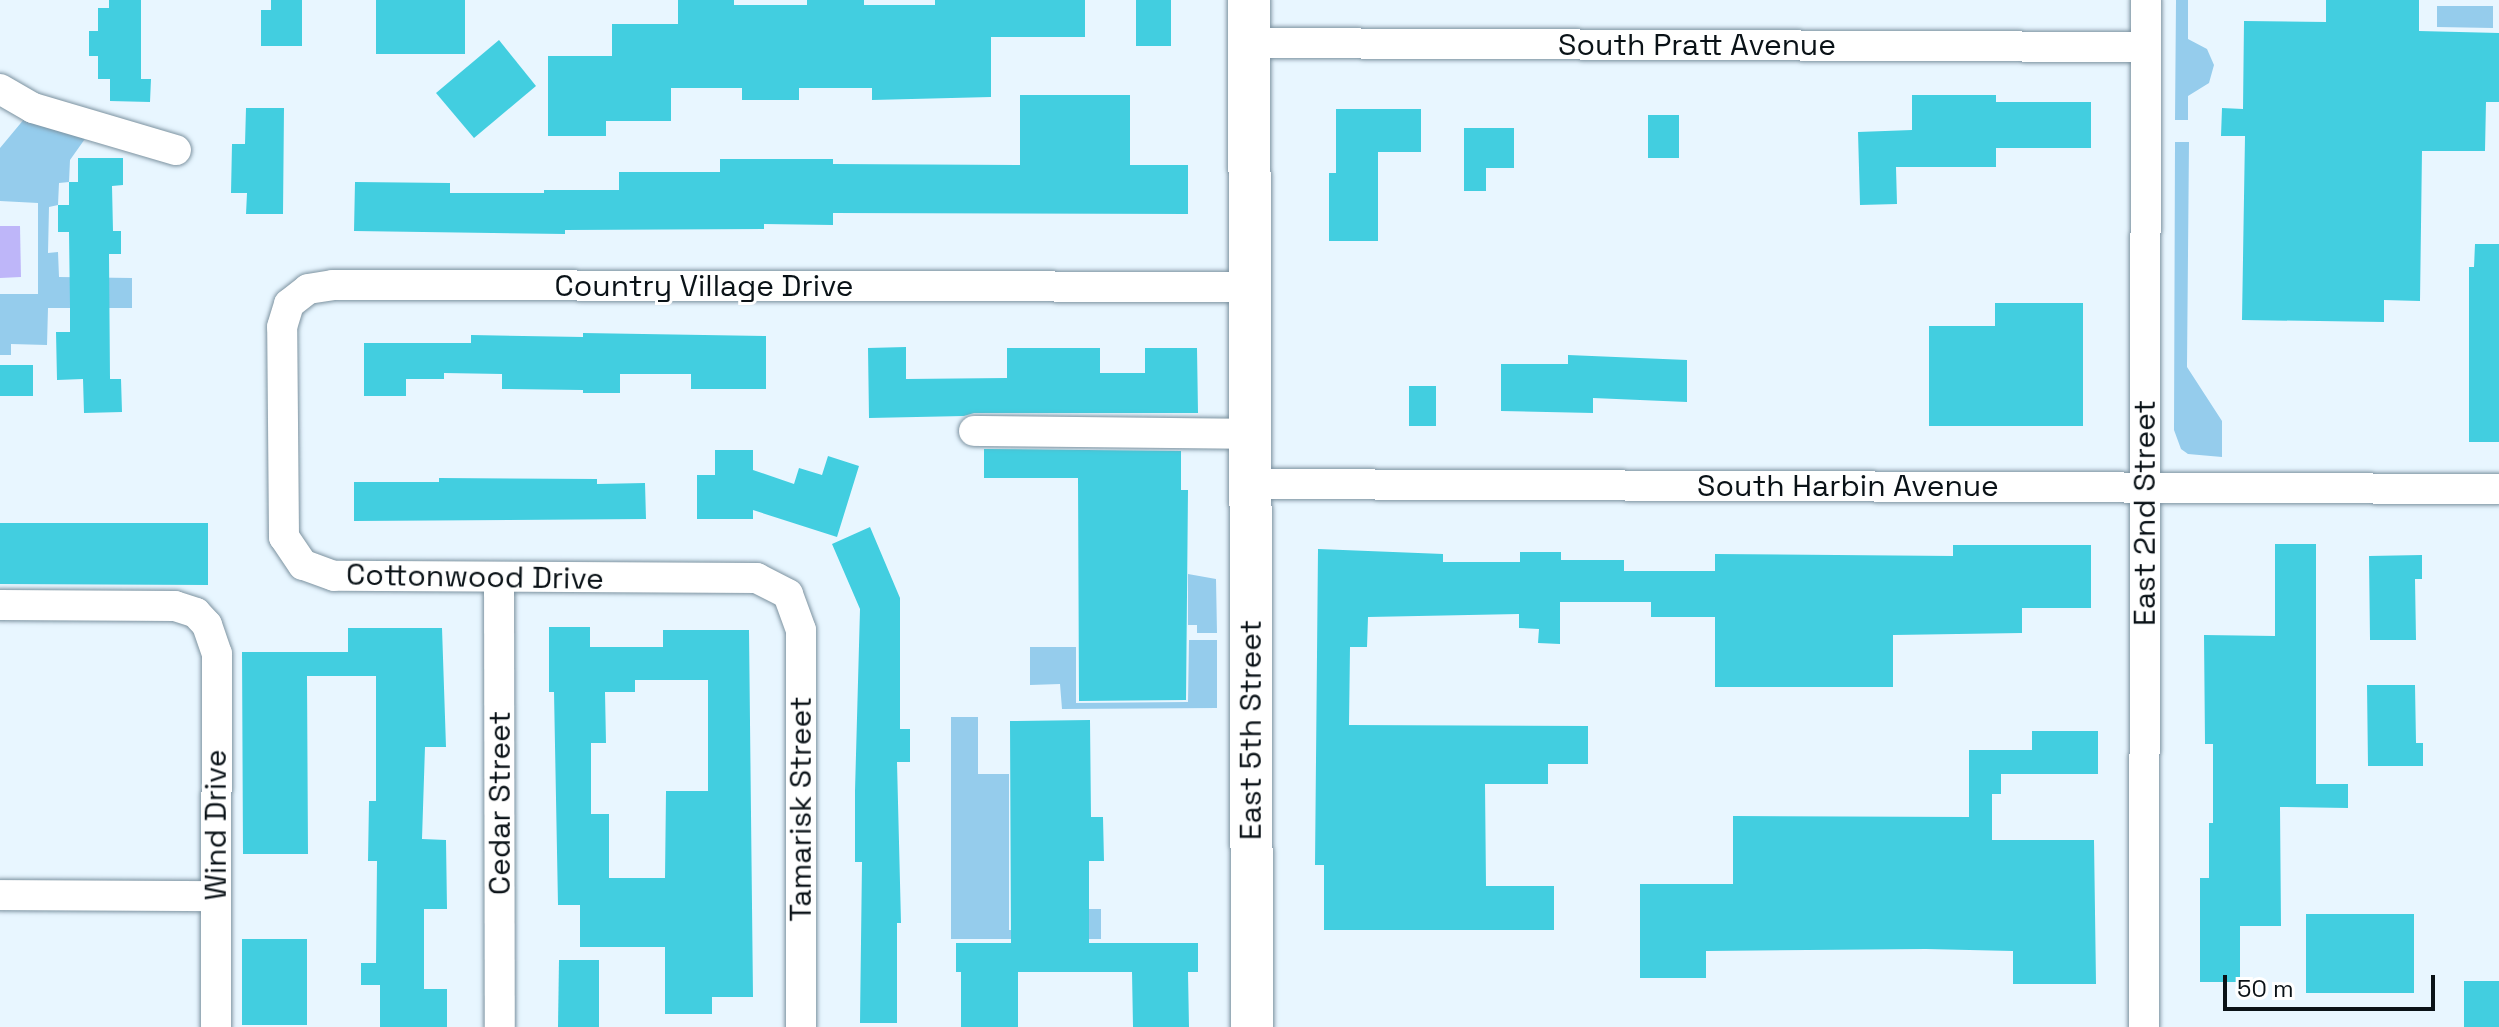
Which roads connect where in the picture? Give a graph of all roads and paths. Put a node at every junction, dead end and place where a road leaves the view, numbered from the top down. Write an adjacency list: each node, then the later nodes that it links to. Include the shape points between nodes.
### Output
1 (1249, 0): 3 (main road, East 5th Street)
2 (2146, 0): 4 (street, East 2nd Street)
3 (1249, 43): 4 (street, South Pratt Avenue); 7 (main road, East 5th Street)
4 (2146, 47): 12 (street, East 2nd Street)
5 (0, 89): 6 (street, via 33,108)
6 (176, 150)
7 (1250, 287): 8 (street, Country Village Drive, via 333,285 308,289 289,304 282,327); 10 (main road, East 5th Street)
8 (283, 428): 14 (street, Cottonwood Drive, via 284,537 303,565 334,576)
9 (974, 431): 10 (street)
10 (1250, 434): 11 (main road, East 5th Street)
11 (1250, 484): 12 (street, South Harbin Avenue); 22 (main road, East 5th Street)
12 (2144, 486): 13 (street, South Harbin Avenue); 23 (street, East 2nd Street)
13 (2499, 489)
14 (499, 578): 15 (street, Cottonwood Drive, via 757,578); 20 (street, Cedar Street)
15 (788, 594): 21 (street, Tamarisk Street, via 801,630)
16 (0, 605): 18 (street, Wind Drive, via 182,607 207,625 217,654)
17 (0, 895): 18 (street)
18 (216, 896): 19 (street, Wind Drive)
19 (216, 1027)
20 (500, 1027)
21 (801, 1027)
22 (1252, 1027)
23 (2144, 1027)

